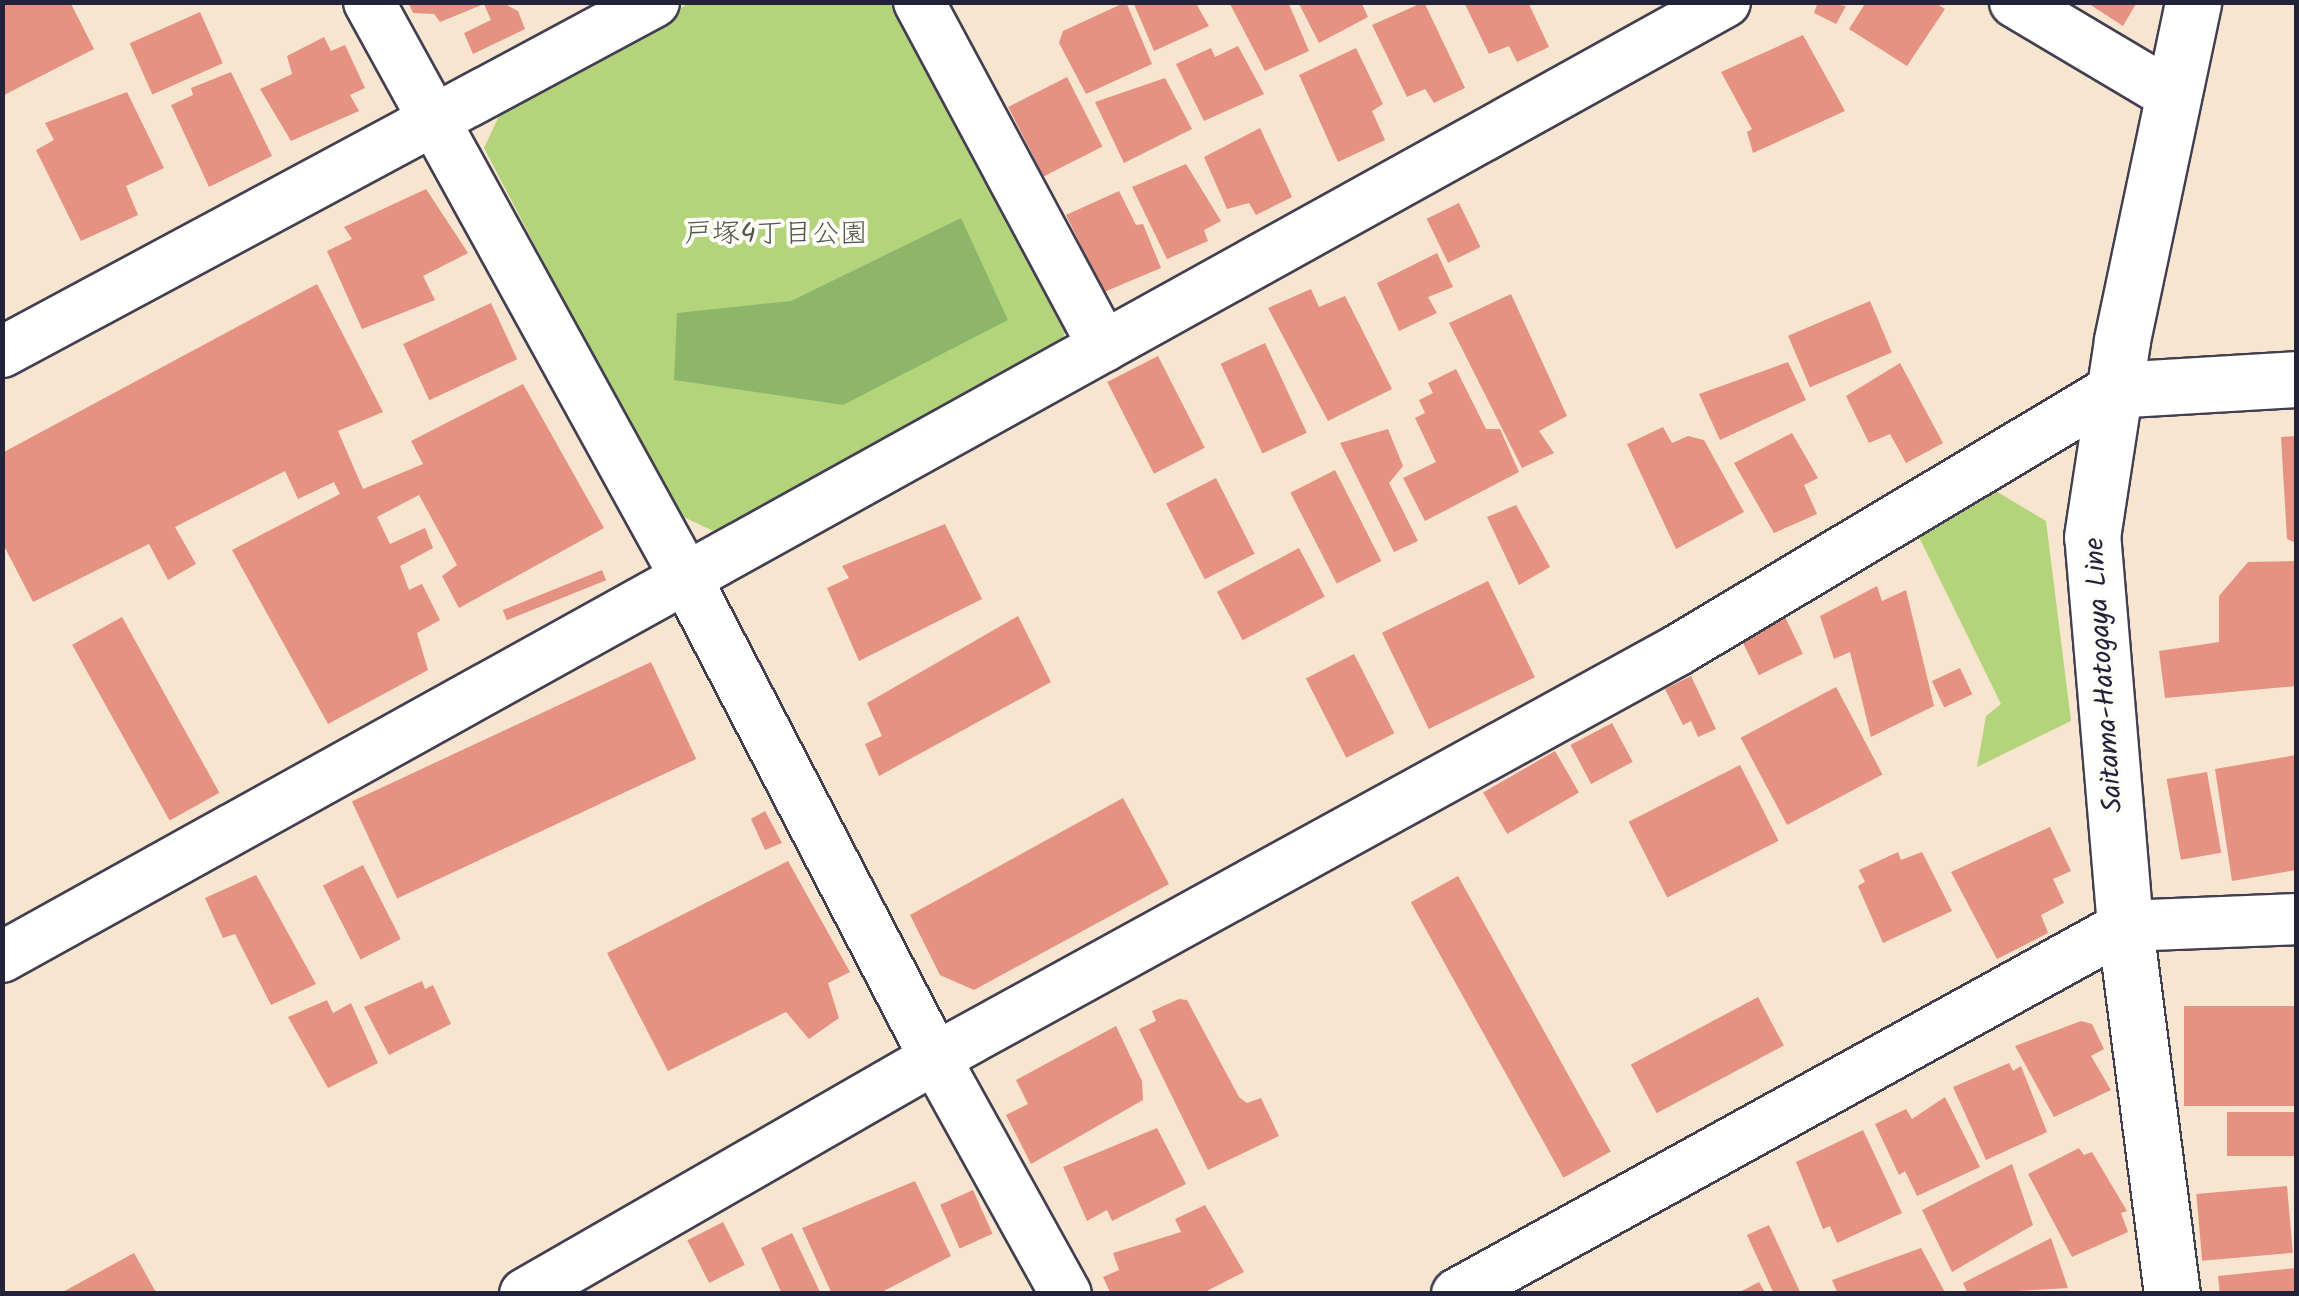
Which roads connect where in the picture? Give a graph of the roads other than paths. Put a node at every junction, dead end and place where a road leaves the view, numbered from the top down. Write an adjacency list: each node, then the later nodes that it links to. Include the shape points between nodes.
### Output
1 (369, 2): 8 (street)
2 (654, 2): 8 (street)
3 (919, 2): 9 (street)
4 (1725, 2): 9 (street)
5 (2015, 2): 7 (street)
6 (2193, 2): 7 (main road, Saitama-Hatogaya Line)
7 (2173, 96): 12 (main road, Saitama-Hatogaya Line)
8 (432, 121): 10 (street); 13 (street)
9 (1104, 347): 13 (street)
10 (2, 352)
11 (2296, 378): 12 (main road)
12 (2113, 390): 15 (main road, Saitama-Hatogaya Line, via 2092,552); 17 (street, via 1678,650)
13 (685, 576): 16 (street); 17 (street)
14 (2296, 919): 15 (street)
15 (2124, 926): 20 (street); 21 (main road, Saitama-Hatogaya Line)
16 (2, 957)
17 (935, 1058): 18 (street); 19 (street)
18 (525, 1294)
19 (1066, 1294)
20 (1457, 1294)
21 (2172, 1294)

